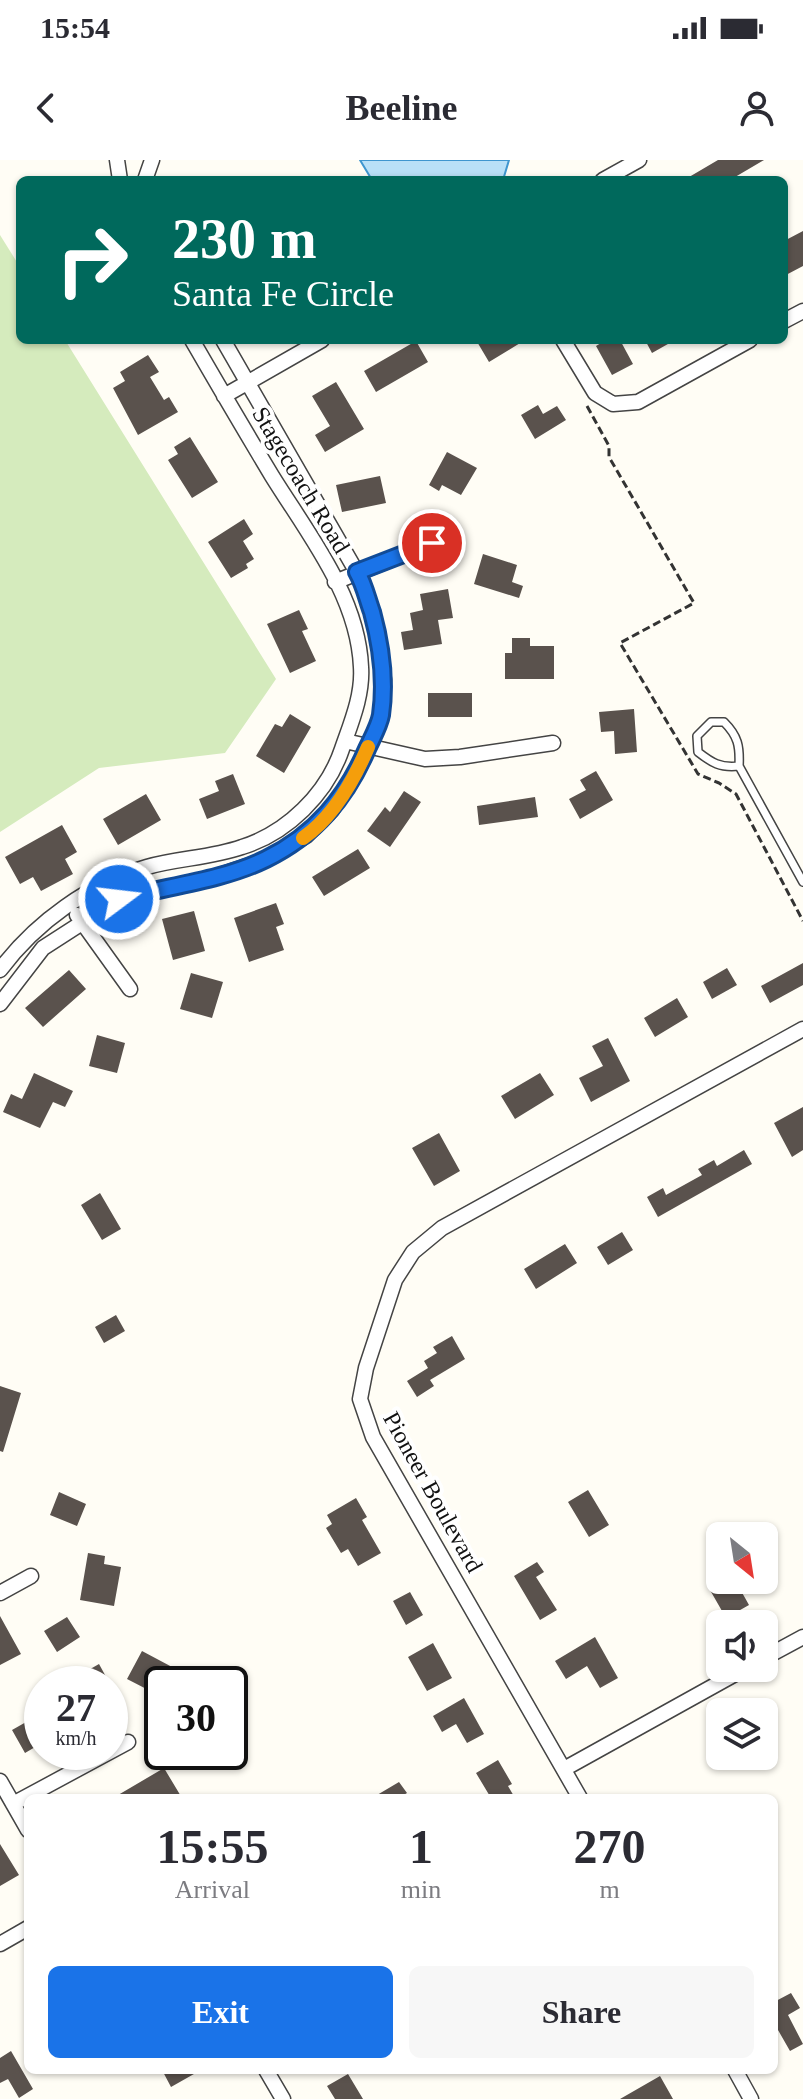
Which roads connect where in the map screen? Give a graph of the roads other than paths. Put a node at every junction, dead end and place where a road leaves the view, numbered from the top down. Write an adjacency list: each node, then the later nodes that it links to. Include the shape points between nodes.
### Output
1 (639, 160): 2 (street)
2 (610, 176)
3 (194, 344): 9 (street, Stagecoach Road)
4 (225, 344): 8 (street, Stagecoach Road)
5 (315, 344): 8 (street, Stagecoach Road)
6 (565, 344): 7 (street, via 595,393 613,404 638,402)
7 (743, 344)
8 (247, 383): 9 (street); 11 (street, Stagecoach Road)
9 (224, 396): 12 (street, Stagecoach Road)
10 (432, 543): 11 (street)
11 (357, 572): 12 (street); 15 (street, Stagecoach Road, via 377,632 384,680 381,718)
12 (335, 582): 13 (street, Stagecoach Road, via 354,624 362,668)
13 (345, 741): 15 (street); 18 (street, Stagecoach Road, via 323,789 288,824 244,847 148,867 102,883)
14 (553, 743): 15 (street, via 425,759)
15 (368, 747): 19 (street, Stagecoach Road, via 332,810 306,836 265,860 119,899)
16 (739, 766): 16 (lane, via 735,732 724,722 711,722 697,736 698,752 713,764); 17 (lane)
17 (803, 882)
18 (70, 904): 19 (street); 20 (street, Stagecoach Road)
19 (81, 921): 21 (street); 22 (street, Stagecoach Road, via 43,948)
20 (0, 970)
21 (130, 989)
22 (0, 1004)
23 (803, 1029): 29 (street, Pioneer Boulevard, via 442,1228 413,1252 395,1280 366,1368 360,1399 373,1437)
24 (31, 1576): 25 (street)
25 (0, 1593)
26 (801, 1643): 27 (street)
27 (778, 1652)
28 (721, 1682): 29 (street)
29 (564, 1769): 33 (street, Pioneer Boulevard)
30 (76, 1770): 32 (street)
31 (0, 1781): 35 (street)
32 (32, 1794)
33 (578, 1794)
34 (24, 1798): 35 (street)
35 (13, 1804): 36 (street)
36 (24, 1823)
37 (24, 1930): 38 (street)
38 (0, 1944)
39 (268, 2074): 41 (street)
40 (737, 2074): 42 (street)
41 (283, 2099)
42 (751, 2099)

